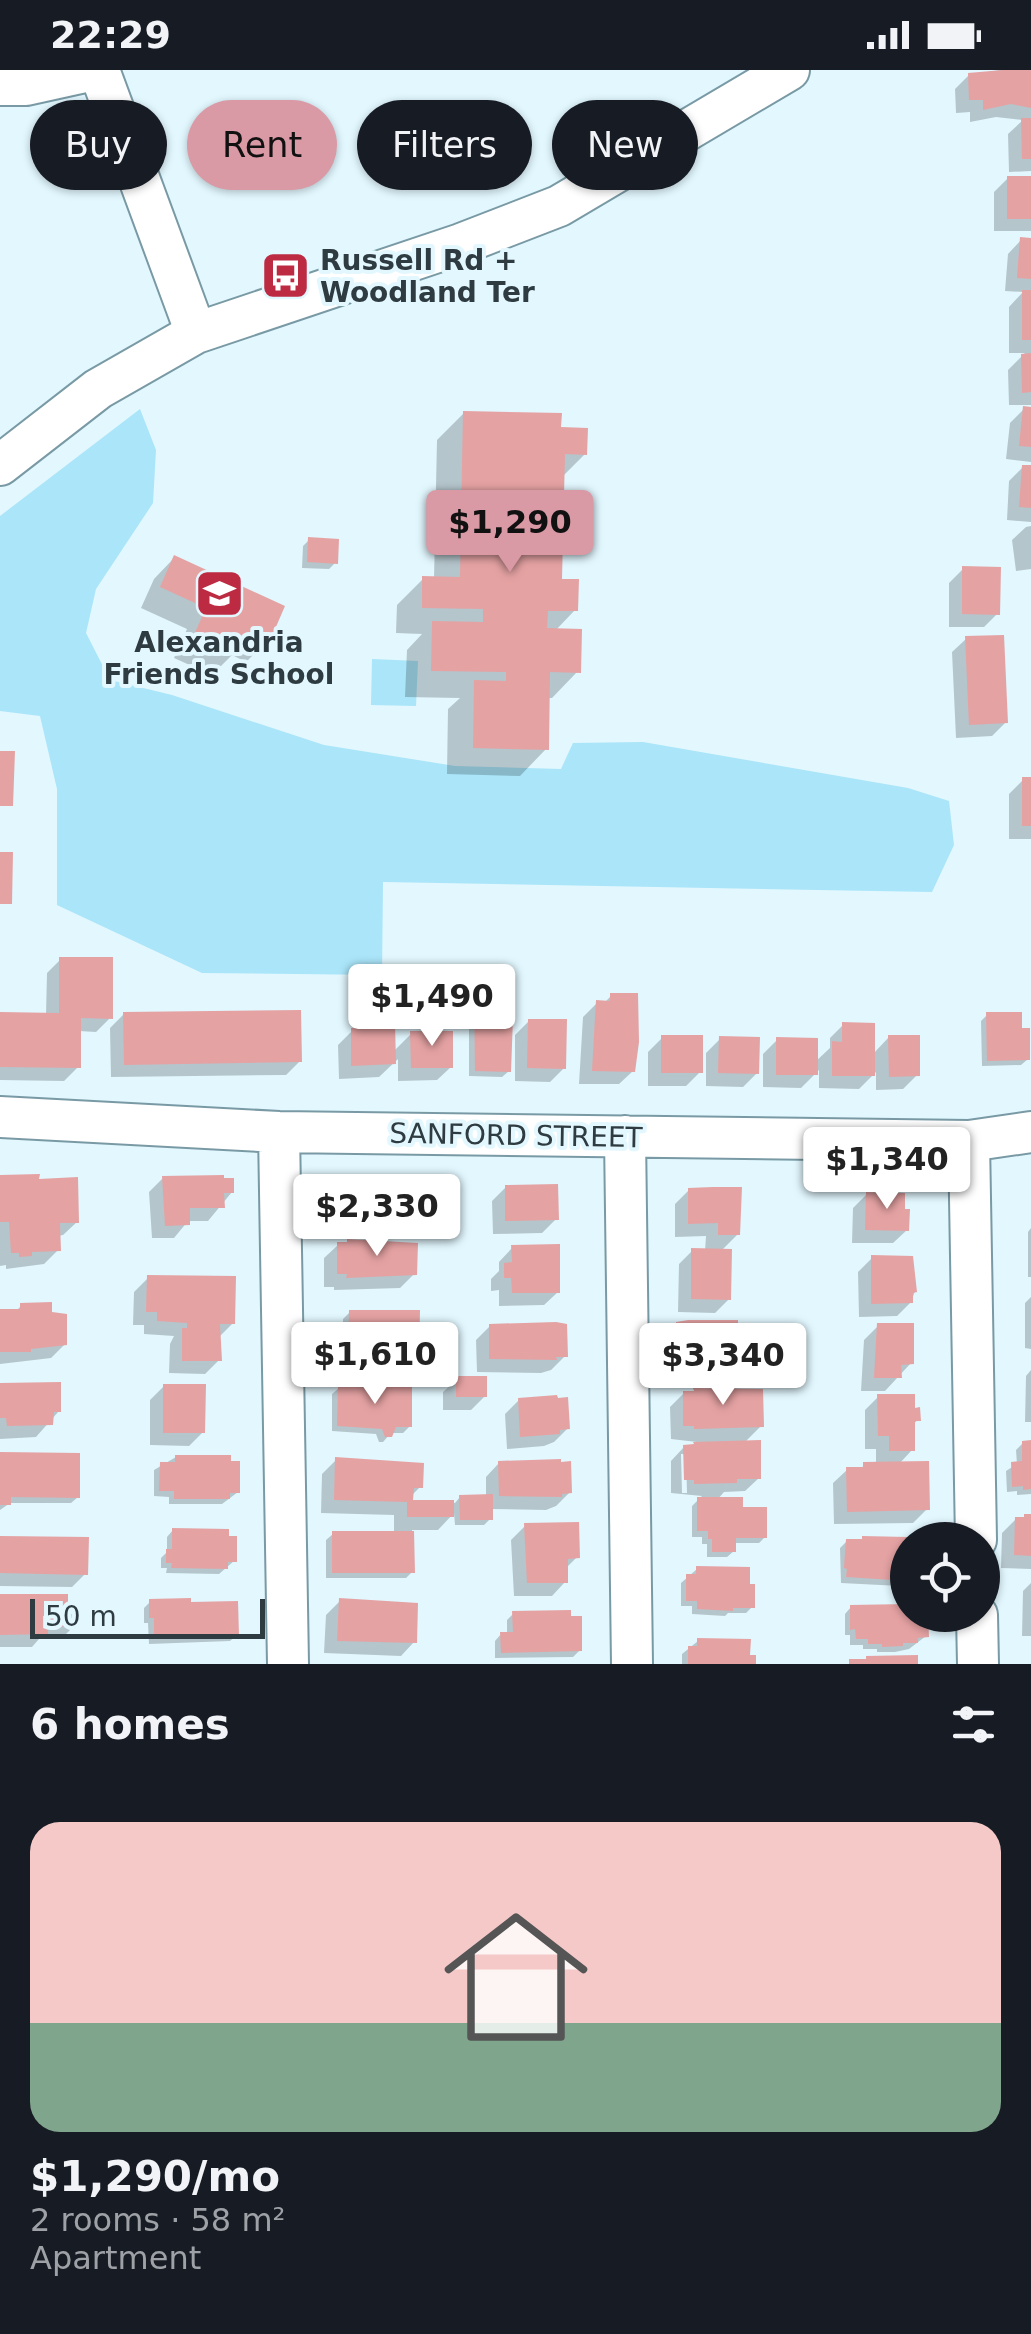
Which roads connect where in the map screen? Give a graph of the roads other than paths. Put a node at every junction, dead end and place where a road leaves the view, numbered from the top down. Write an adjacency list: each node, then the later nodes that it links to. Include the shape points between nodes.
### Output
1 (97, 70): 3 (street); 4 (street)
2 (789, 70): 4 (street, via 559,206)
3 (0, 85)
4 (196, 333): 5 (street, via 98,390)
5 (0, 464)
6 (0, 1118): 7 (street, SANFORD STREET)
7 (279, 1132): 9 (street, SANFORD STREET); 13 (street)
8 (1031, 1132): 10 (street, SANFORD STREET)
9 (625, 1136): 10 (street, SANFORD STREET); 14 (street)
10 (969, 1141): 11 (street)
11 (976, 1522)
12 (977, 1632): 15 (street)
13 (288, 1664)
14 (632, 1664)
15 (978, 1664)

